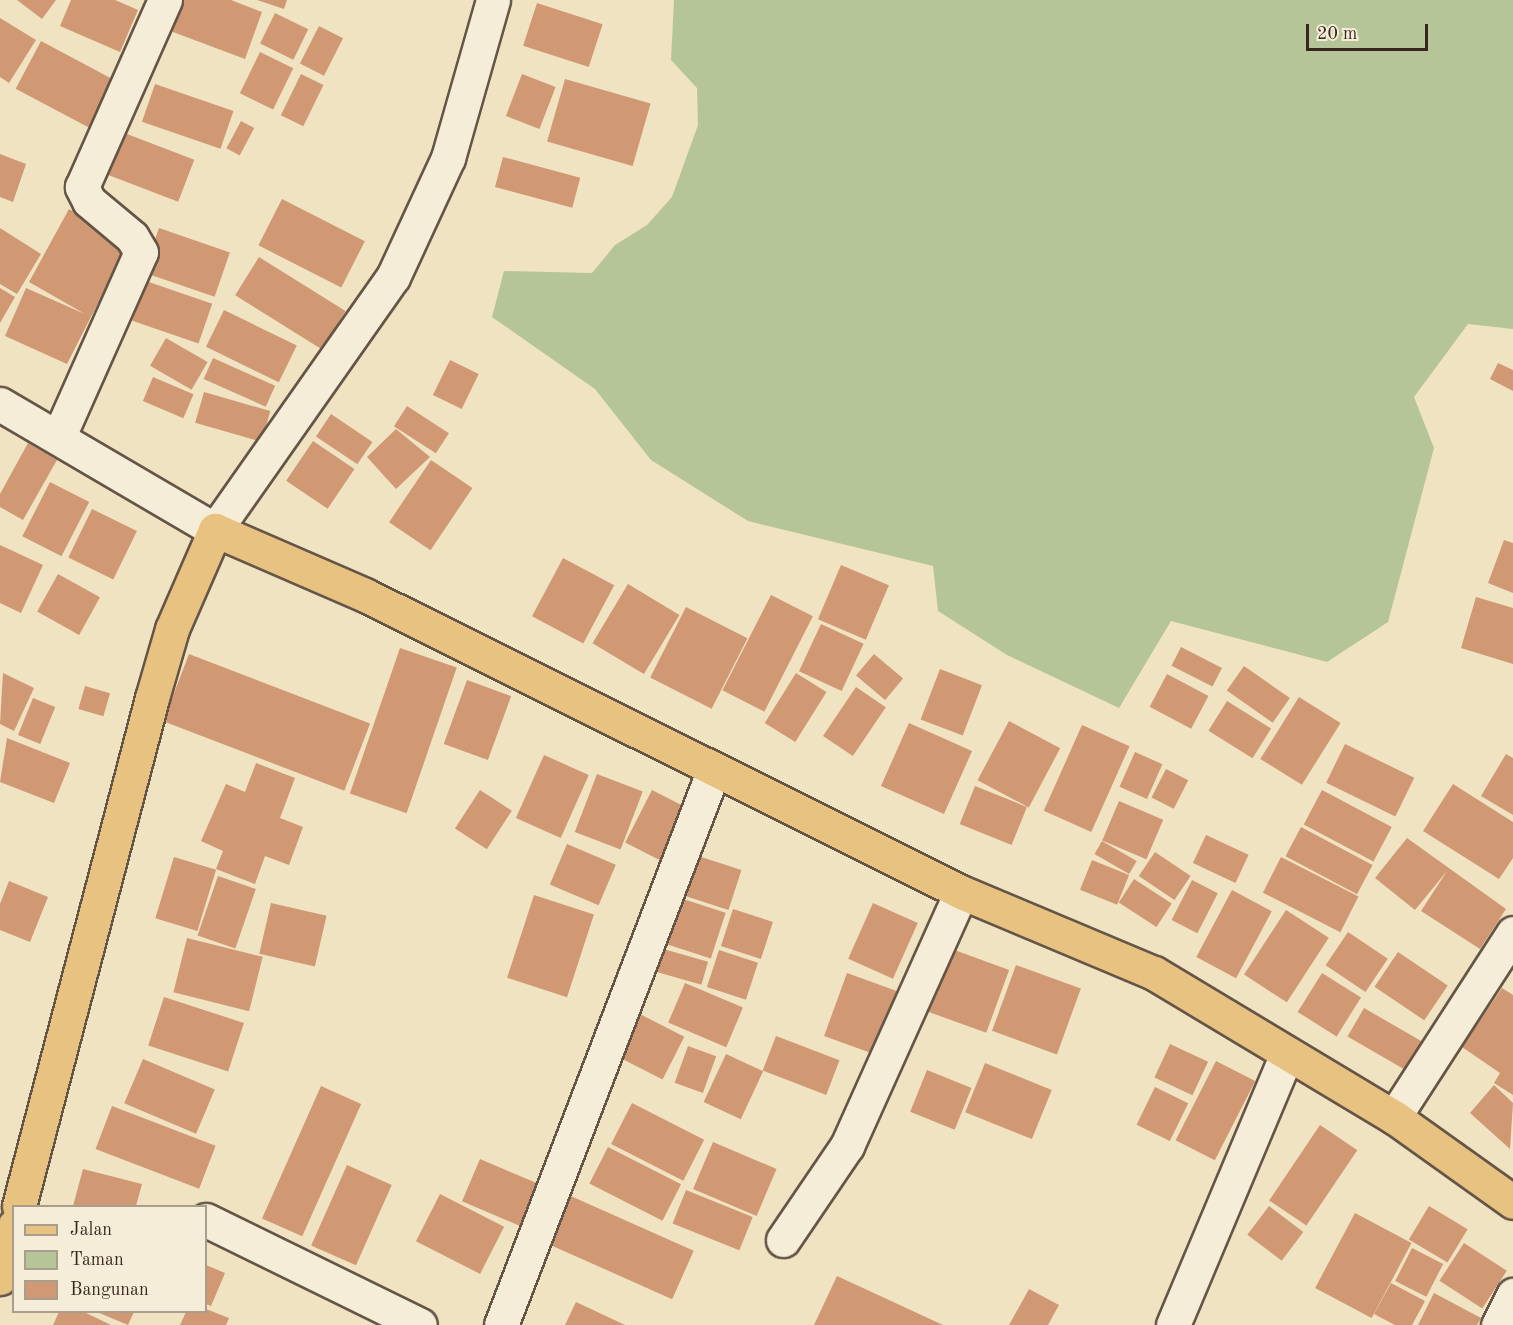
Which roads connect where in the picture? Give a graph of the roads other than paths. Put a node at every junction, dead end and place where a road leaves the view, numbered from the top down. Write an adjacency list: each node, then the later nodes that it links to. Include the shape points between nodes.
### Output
1 (165, 0): 4 (street, via 82,187 141,252)
2 (493, 0): 5 (street, via 448,158 393,277)
3 (0, 404): 4 (street)
4 (59, 436): 5 (street)
5 (215, 530): 6 (main road, via 365,596); 12 (main road, via 167,649)
6 (713, 772): 7 (main road); 19 (street)
7 (961, 892): 9 (main road, via 1154,973); 15 (street, via 848,1146)
8 (1513, 933): 10 (street)
9 (1287, 1054): 10 (main road); 20 (street)
10 (1394, 1117): 11 (main road)
11 (1513, 1202)
12 (19, 1205)
13 (207, 1221): 18 (street)
14 (12, 1233): 16 (main road)
15 (783, 1240)
16 (0, 1278)
17 (1513, 1295): 21 (street)
18 (420, 1325)
19 (501, 1325)
20 (1173, 1325)
21 (1498, 1325)

